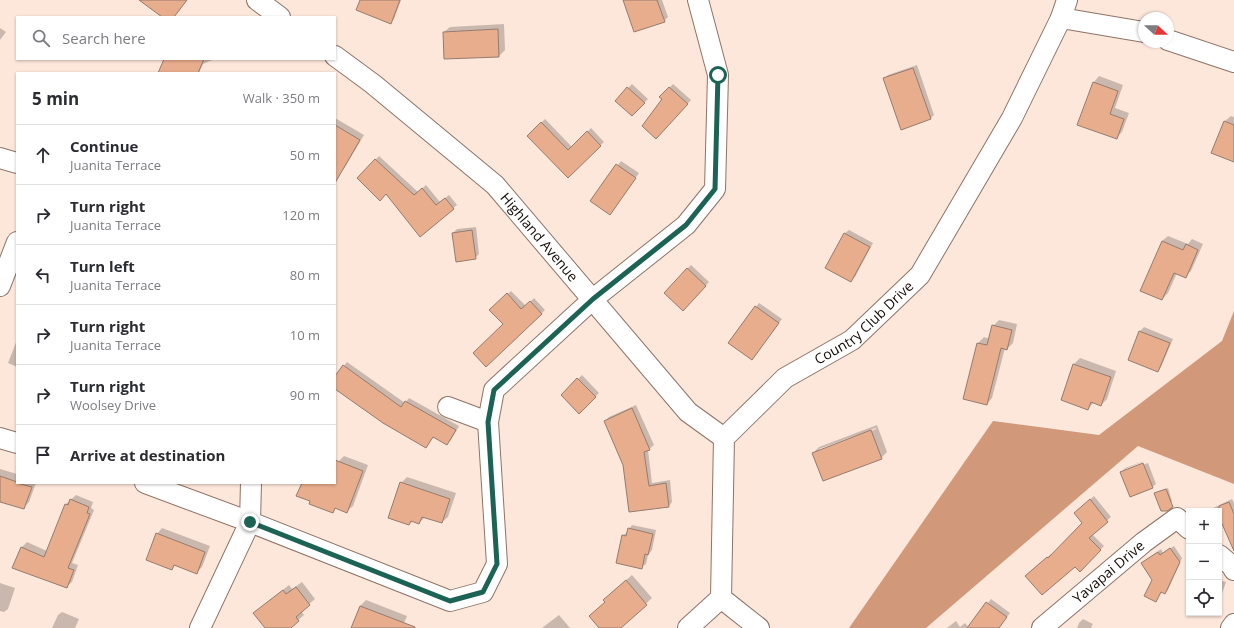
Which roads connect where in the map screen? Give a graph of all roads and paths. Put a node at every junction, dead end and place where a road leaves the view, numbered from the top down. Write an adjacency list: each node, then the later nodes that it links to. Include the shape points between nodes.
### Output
1 (257, 0): 4 (street)
2 (698, 0): 13 (street, via 718,75 715,189 686,225)
3 (1064, 9): 5 (street); 17 (street, Country Club Drive, via 1012,118 920,275 852,340 785,378)
4 (279, 16)
5 (1138, 30)
6 (1174, 42): 8 (street)
7 (336, 57): 13 (street, Highland Avenue, via 373,84 495,186)
8 (1234, 62)
9 (0, 158): 10 (street)
10 (16, 163)
11 (16, 245): 12 (street)
12 (0, 286)
13 (593, 299): 15 (street, via 494,390); 17 (street, Highland Avenue, via 688,412)
14 (448, 407): 15 (street)
15 (488, 422): 21 (street, via 497,564 483,592 450,601)
16 (0, 438): 18 (street)
17 (724, 438): 25 (street)
18 (16, 443)
19 (148, 484): 21 (street)
20 (251, 484): 21 (street)
21 (250, 522): 27 (street)
22 (1183, 523): 30 (street, Yavapai Drive, via 1144,542)
23 (1222, 558): 24 (street)
24 (1234, 570)
25 (721, 598): 28 (street); 29 (street)
26 (1234, 624): 31 (street)
27 (200, 628)
28 (688, 628)
29 (759, 628)
30 (1042, 628)
31 (1231, 628)

